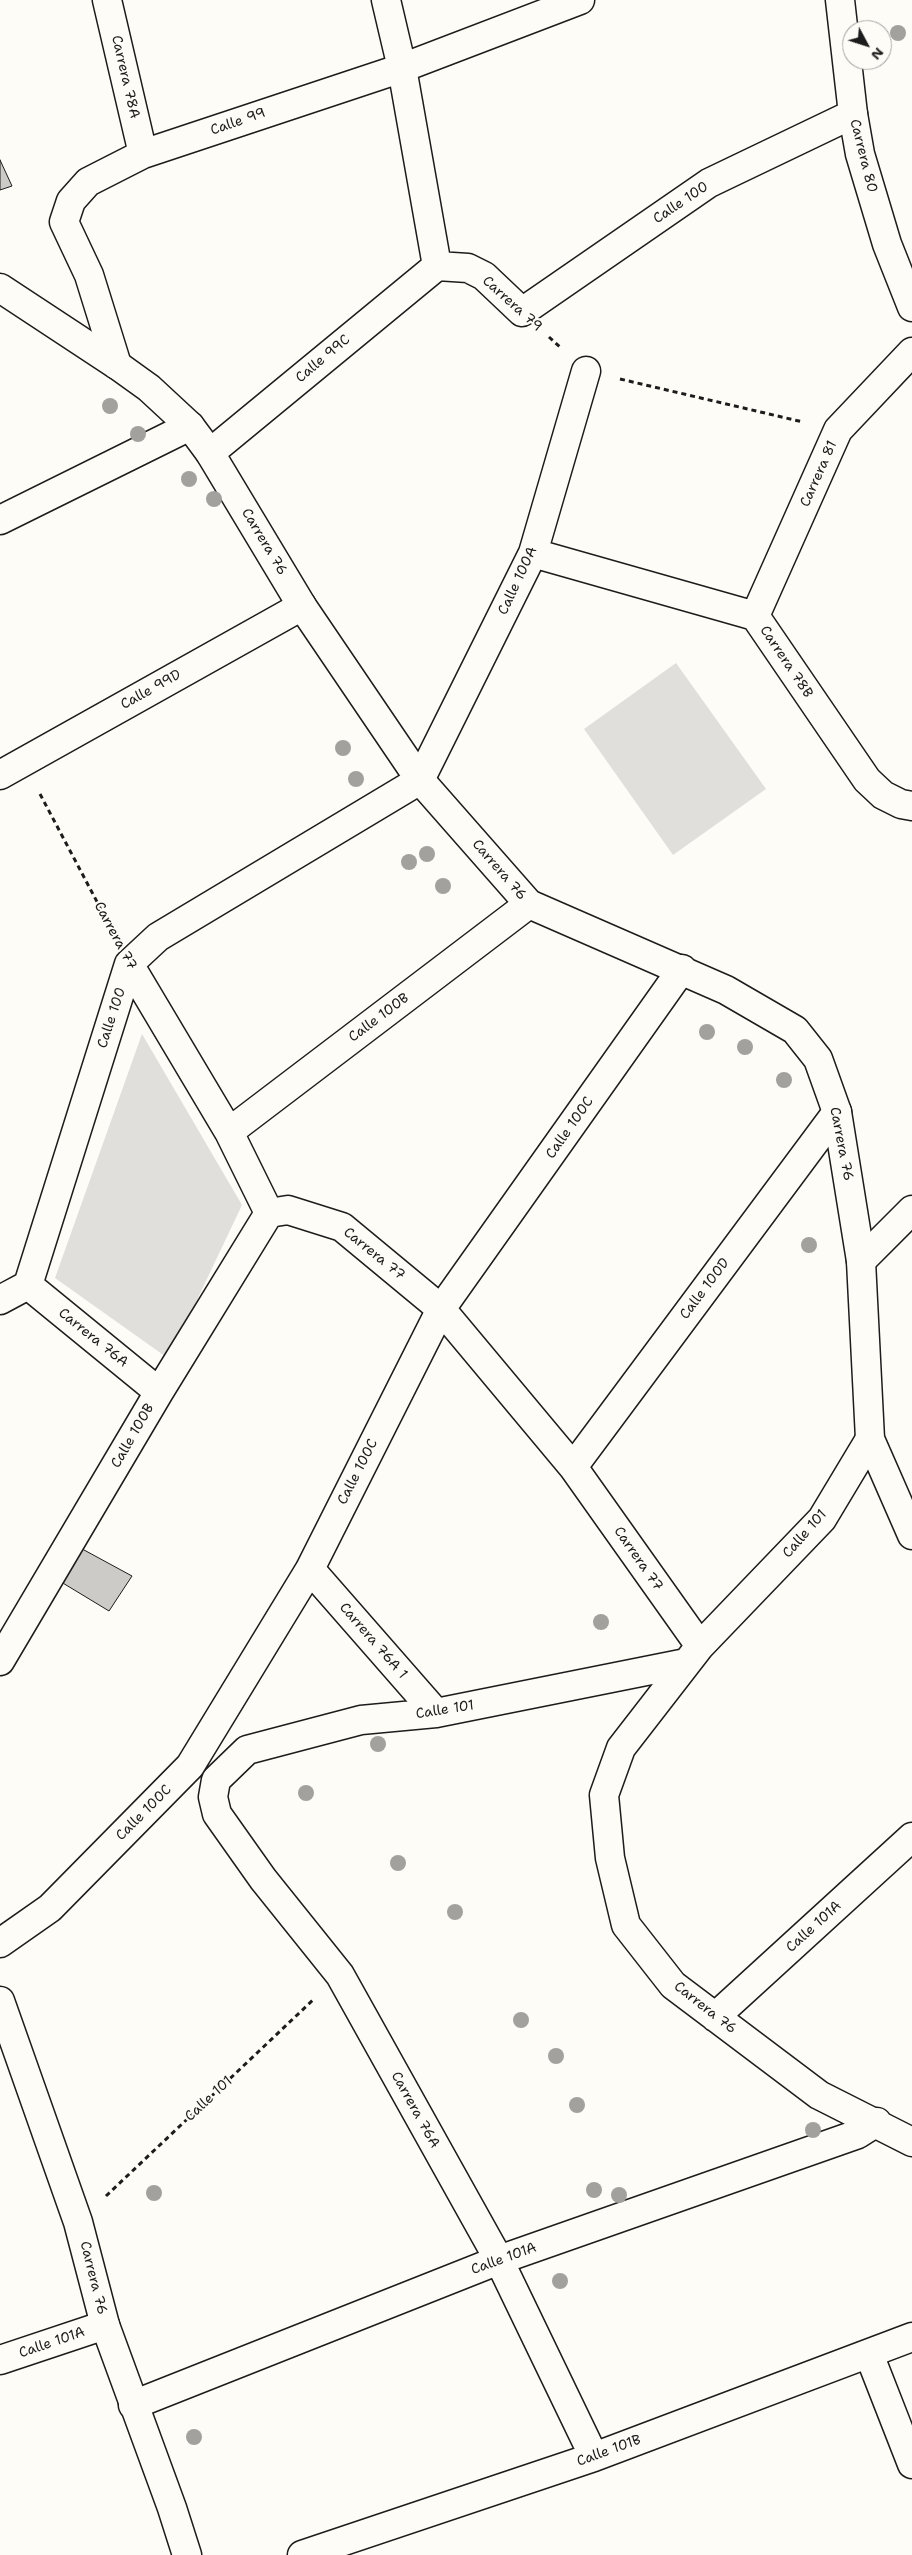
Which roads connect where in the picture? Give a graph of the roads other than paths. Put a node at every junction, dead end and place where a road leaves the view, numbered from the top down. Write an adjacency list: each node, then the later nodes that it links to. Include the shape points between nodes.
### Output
1 (106, 0): 7 (street, Carrera 78A)
2 (386, 0): 5 (street)
3 (580, 0): 5 (street, Calle 99)
4 (840, 0): 6 (street, Carrera 80)
5 (402, 68): 7 (street, Calle 99); 8 (street)
6 (853, 114): 10 (street, Carrera 80, via 860,154 887,244); 11 (street, Calle 100, via 709,183)
7 (143, 154): 13 (street, Calle 99, via 83,186 72,201 64,222 89,275)
8 (437, 266): 11 (street, Carrera 79, via 468,268 484,276); 16 (street, Calle 99C)
9 (0, 288): 13 (street, Carrera 76)
10 (912, 307)
11 (522, 312)
12 (912, 352): 20 (street, Carrera 81, via 838,430)
13 (117, 365): 15 (street, Carrera 76, via 149,388)
14 (586, 371): 18 (street, Calle 100A)
15 (190, 426): 16 (street, Carrera 76); 17 (street)
16 (210, 453): 19 (street, Carrera 76)
17 (0, 520)
18 (533, 553): 20 (street, Carrera 78B); 22 (street, Calle 100A)
19 (302, 606): 21 (street, Calle 99D); 22 (street, Carrera 76)
20 (755, 616): 23 (street, Carrera 78B, via 867,780 882,794)
21 (12, 768)
22 (420, 780): 24 (street, Carrera 76); 25 (street, Calle 100, via 158,937)
23 (912, 806)
24 (529, 904): 26 (street, Carrera 76); 28 (street, Calle 100B)
25 (129, 964): 28 (street, Carrera 77); 32 (street, Calle 100)
26 (682, 969): 27 (street, Carrera 76, via 795,1030 818,1059); 34 (street, Calle 100C)
27 (837, 1112): 31 (street, Carrera 76); 37 (street, Calle 100D)
28 (229, 1132): 30 (street, Carrera 77)
29 (912, 1210): 31 (street)
30 (269, 1213): 34 (street, Carrera 77, via 288,1210 342,1227); 35 (street, Calle 100B)
31 (861, 1261): 36 (street, Carrera 76)
32 (28, 1285): 33 (street); 35 (street, Carrera 76A)
33 (0, 1300)
34 (441, 1309): 37 (street, Carrera 77); 39 (street, Calle 100C)
35 (159, 1392): 41 (street, Calle 100B)
36 (870, 1439): 38 (street, Carrera 76); 40 (street, Calle 101, via 822,1519)
37 (573, 1467): 40 (street, Carrera 77)
38 (912, 1535)
39 (310, 1569): 42 (street, Carrera 76A 1); 46 (street, Calle 100C, via 190,1766 50,1908)
40 (693, 1654): 42 (street, Calle 101); 44 (street, Calle 101, via 620,1748)
41 (0, 1661)
42 (436, 1713): 43 (street, Calle 101, via 361,1720 247,1750)
43 (216, 1780): 52 (street, Carrera 76A, via 213,1797 218,1814 263,1879 340,1975)
44 (604, 1795): 48 (street, Carrera 76, via 610,1858 626,1925 673,1985)
45 (912, 1837): 48 (street, Calle 101A)
46 (0, 1943)
47 (0, 2001): 49 (street, Carrera 76)
48 (715, 2017): 50 (street, Carrera 76, via 819,2095)
49 (8, 2048): 53 (street, Carrera 76, via 78,2222)
50 (877, 2122): 51 (street, Carrera 76); 52 (street, Calle 101A, via 858,2134)
51 (912, 2142)
52 (499, 2260): 57 (street, Calle 101A); 58 (street, Carrera 76A)
53 (105, 2325): 56 (street, Calle 101A); 57 (street, Carrera 76)
54 (912, 2337): 55 (street, Calle 101B)
55 (869, 2354): 58 (street, Calle 101B); 59 (street)
56 (0, 2360)
57 (133, 2405): 60 (street, Carrera 76)
58 (594, 2457): 61 (street, Calle 101B)
59 (912, 2464)
60 (187, 2555)
61 (302, 2555)

